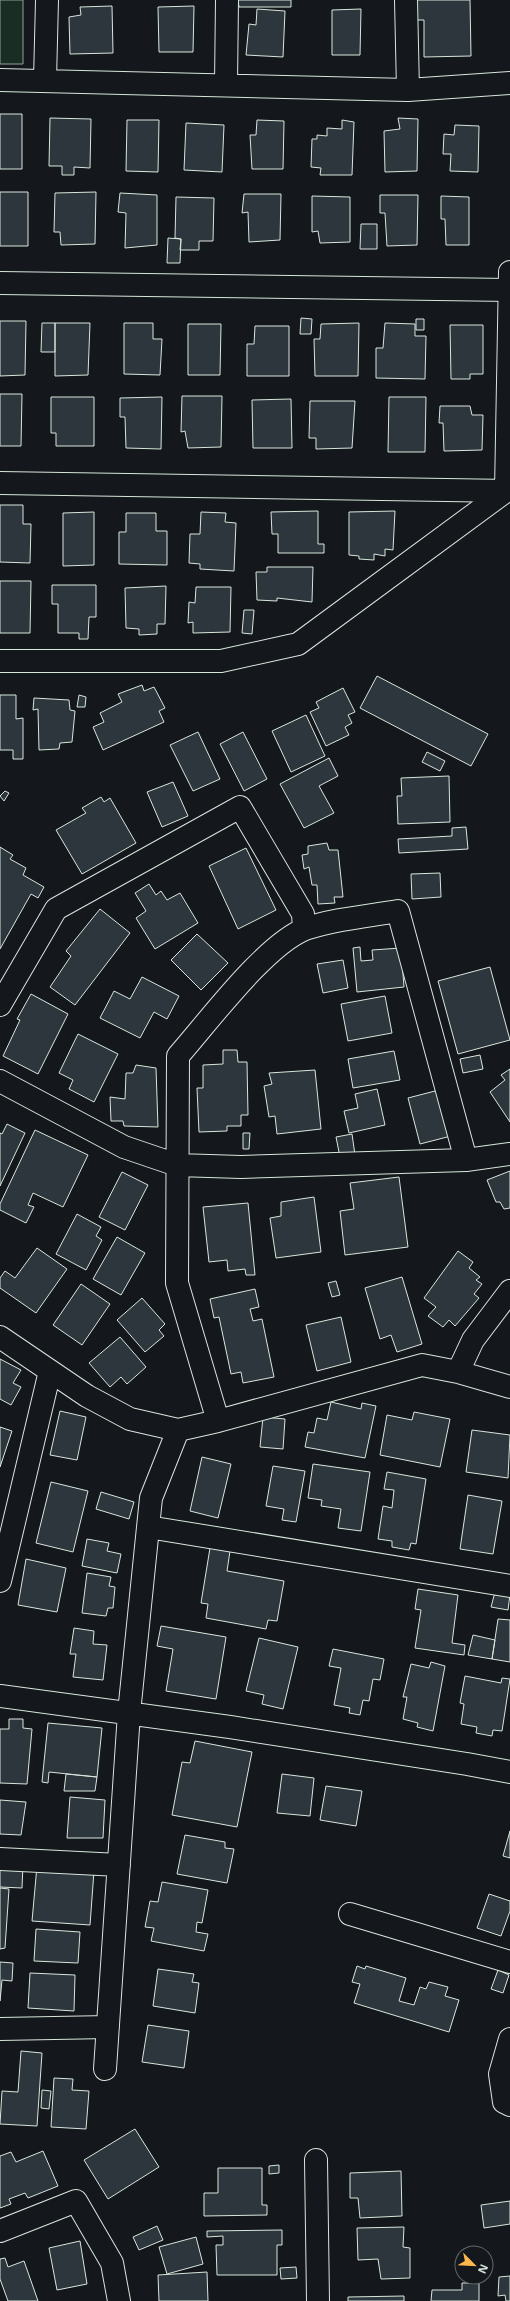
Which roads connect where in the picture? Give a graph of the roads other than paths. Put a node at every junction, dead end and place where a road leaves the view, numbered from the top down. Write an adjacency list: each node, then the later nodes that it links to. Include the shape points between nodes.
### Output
1 (47, 0): 5 (street)
2 (227, 0): 7 (street)
3 (406, 0): 8 (street)
4 (0, 80): 5 (street)
5 (45, 80): 7 (street)
6 (510, 82): 8 (street)
7 (226, 84): 8 (street)
8 (408, 90)
9 (0, 283): 10 (street)
10 (510, 284): 12 (street)
11 (0, 483): 12 (street)
12 (508, 491): 13 (street, via 298,644 221,661)
13 (0, 661)
14 (304, 930): 15 (street, via 303,914 240,807 56,909); 18 (street, via 398,911); 19 (street, via 282,943 244,980 178,1056)
15 (0, 1005)
16 (0, 1081): 19 (street, via 124,1147)
17 (510, 1154): 18 (street)
18 (466, 1160): 19 (street, via 241,1167)
19 (177, 1165): 25 (street, via 177,1283)
20 (510, 1291): 23 (street, via 473,1340)
21 (0, 1337): 22 (street)
22 (50, 1371): 26 (street, via 87,1396 130,1419); 27 (street)
23 (458, 1372): 24 (street); 25 (street, via 422,1365)
24 (510, 1387)
25 (218, 1421): 26 (street)
26 (178, 1430): 28 (street, via 150,1498)
27 (7, 1518): 29 (street)
28 (148, 1527): 30 (street); 32 (street)
29 (0, 1581)
30 (510, 1586)
31 (0, 1696): 32 (street)
32 (129, 1713): 33 (street, via 356,1746); 35 (street)
33 (510, 1772)
34 (0, 1859): 35 (street)
35 (119, 1865): 38 (street)
36 (350, 1914): 37 (street)
37 (510, 1962)
38 (108, 2027): 39 (street); 41 (street)
39 (0, 2029)
40 (510, 2039): 42 (street, via 500,2074 504,2102)
41 (105, 2069)
42 (510, 2105)
43 (316, 2160): 46 (street)
44 (0, 2231): 45 (street, via 76,2200 112,2263)
45 (119, 2301)
46 (318, 2301)

